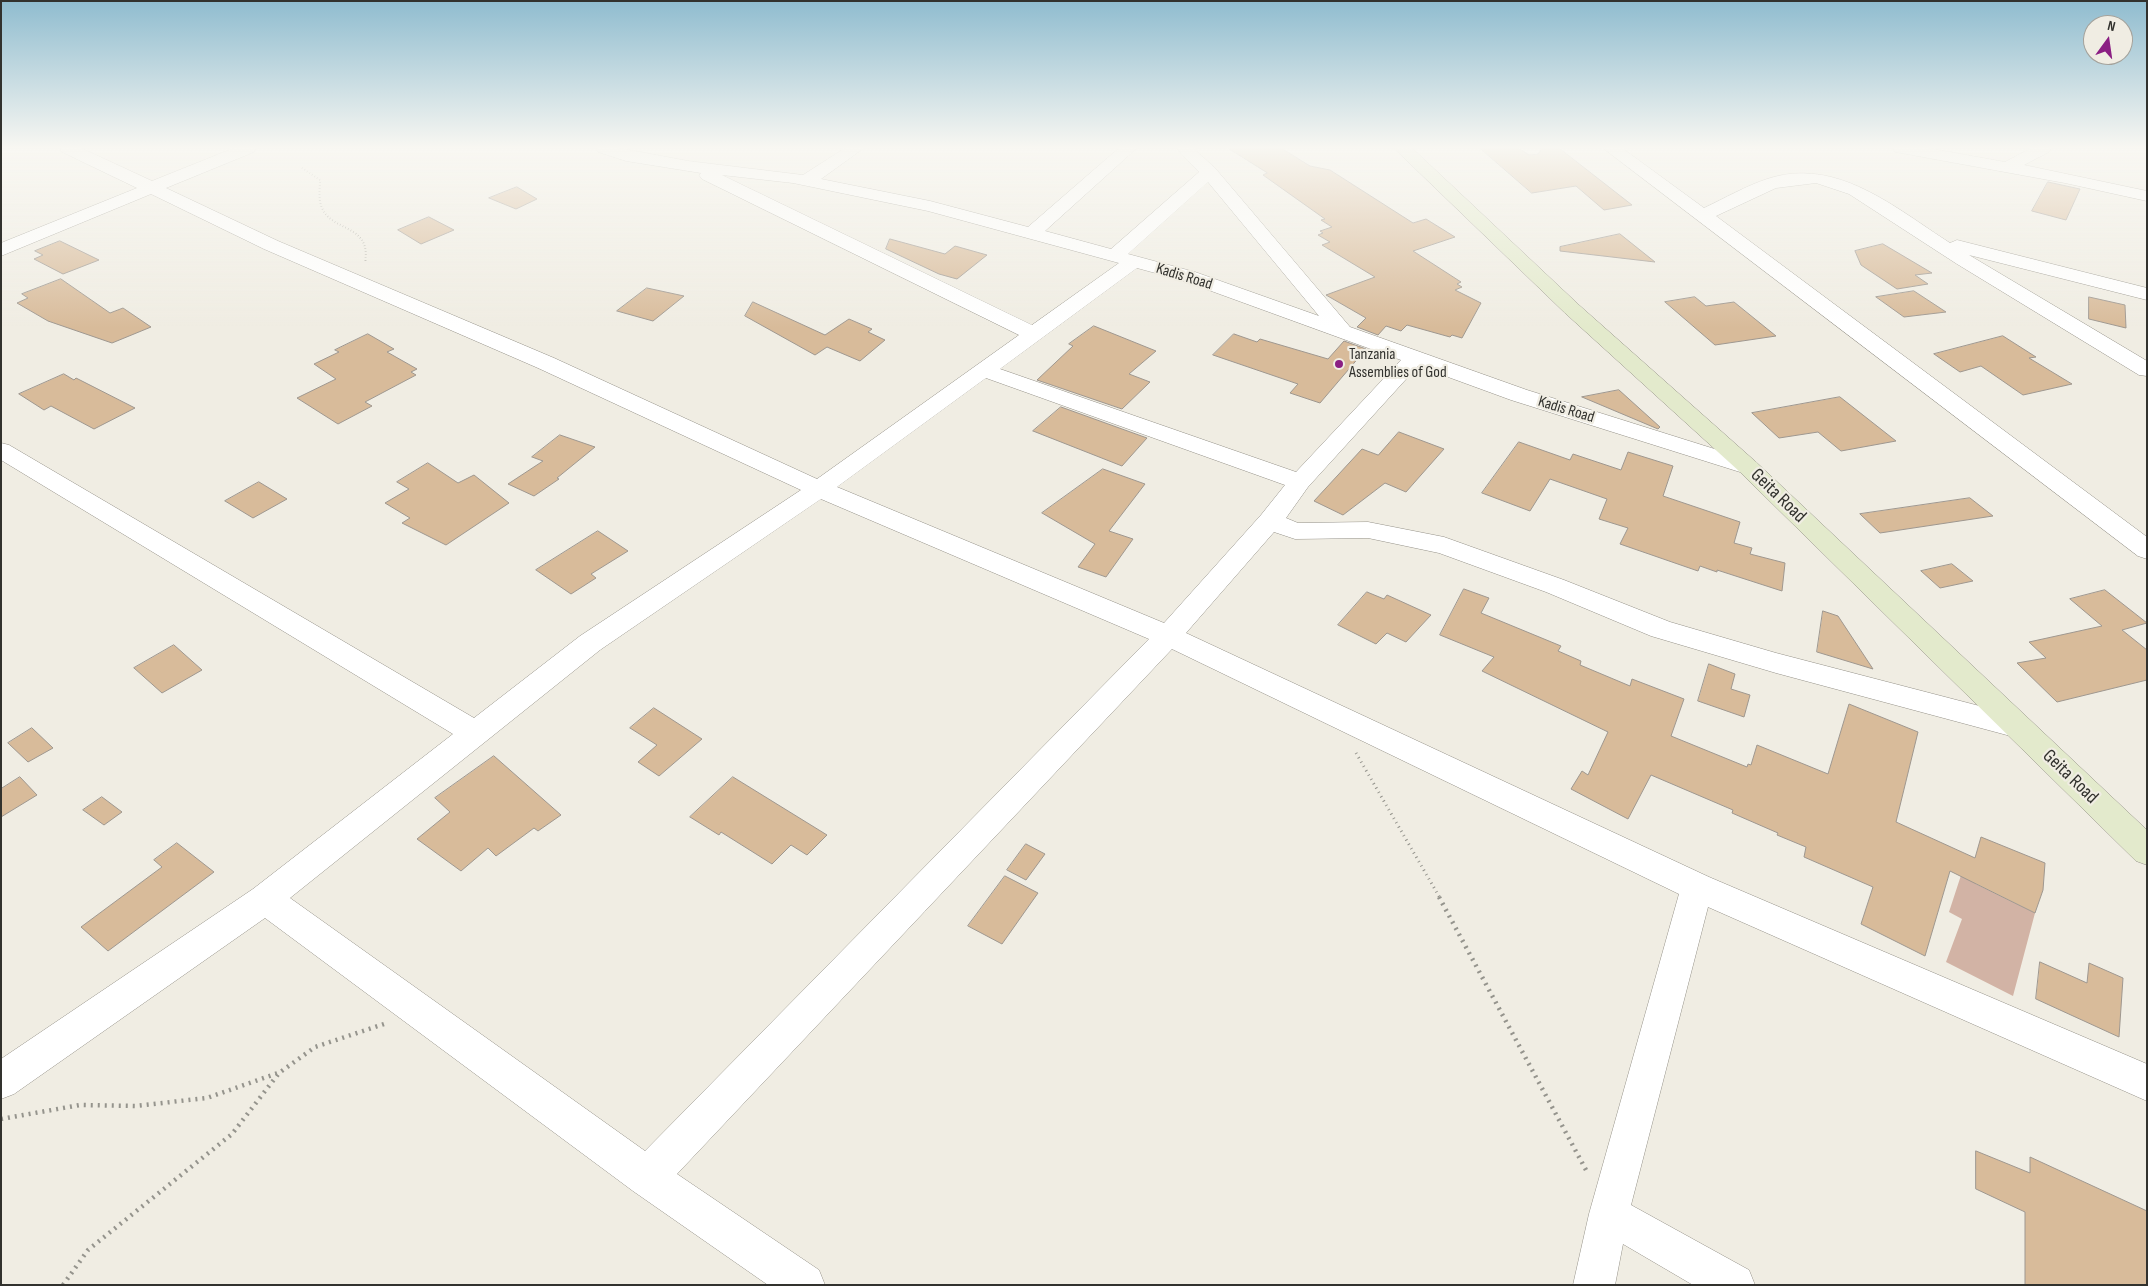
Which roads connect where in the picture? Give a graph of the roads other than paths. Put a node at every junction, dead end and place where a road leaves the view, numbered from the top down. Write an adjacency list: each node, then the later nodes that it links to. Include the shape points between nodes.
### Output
1 (100, 208): 15 (street)
2 (194, 208): 26 (street, via 271,245 546,363)
3 (774, 208): 19 (street)
4 (937, 208): 13 (street, Kadis Road)
5 (1061, 208): 13 (street)
6 (1174, 208): 16 (street)
7 (1239, 208): 18 (street)
8 (1465, 208): 24 (main road, Geita Road)
9 (1694, 208): 12 (street)
10 (1716, 208): 12 (street)
11 (1883, 208): 14 (street)
12 (1702, 214): 28 (street)
13 (1031, 234): 16 (street, Kadis Road)
14 (1933, 240): 17 (street); 22 (street)
15 (1, 250)
16 (1123, 260): 18 (street, Kadis Road, via 1188,276); 19 (street)
17 (2147, 294)
18 (1344, 333): 20 (street, Kadis Road)
19 (1033, 334): 21 (street)
20 (1414, 358): 24 (street, Kadis Road, via 1519,395); 25 (street)
21 (983, 370): 25 (street); 26 (street)
22 (2147, 370)
23 (1, 450): 31 (street)
24 (1748, 467): 30 (main road, Geita Road)
25 (1300, 482): 27 (street)
26 (819, 489): 29 (street); 31 (street, via 590,643)
27 (1270, 521): 29 (street); 30 (street, via 1295,530 1368,530 1444,546 1661,629)
28 (2147, 550)
29 (1168, 636): 33 (street); 37 (street)
30 (2018, 727): 32 (main road, Geita Road)
31 (475, 733): 34 (street)
32 (2147, 851)
33 (1697, 887): 36 (street); 38 (street)
34 (265, 899): 35 (street); 37 (street)
35 (1, 1081)
36 (2147, 1083)
37 (647, 1177): 39 (street)
38 (1609, 1214): 40 (street); 41 (street)
39 (804, 1285)
40 (1594, 1285)
41 (1734, 1285)

